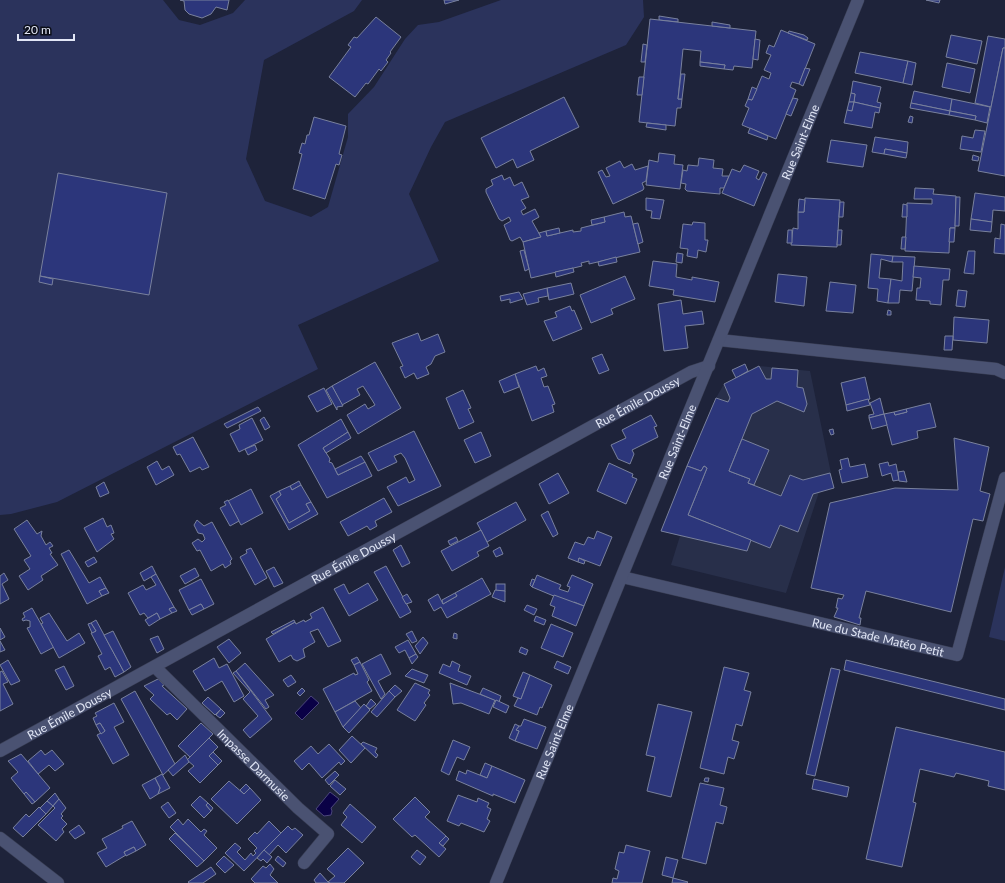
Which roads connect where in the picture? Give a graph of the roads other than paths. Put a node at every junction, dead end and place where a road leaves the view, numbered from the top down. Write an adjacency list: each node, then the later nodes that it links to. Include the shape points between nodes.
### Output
1 (858, 0): 2 (street, Rue Saint-Elme)
2 (719, 340): 3 (street, Rue Saint-Elme); 4 (street, via 996,369)
3 (709, 366): 6 (street, Rue Saint-Elme); 7 (street, Rue Émile Doussy, via 691,372)
4 (1005, 373)
5 (1005, 478): 6 (street, Rue du Stade Matéo Petit, via 957,655)
6 (622, 577): 12 (street, Rue Saint-Elme)
7 (155, 667): 8 (street, Rue Émile Doussy); 10 (street, Impasse Darmusie, via 298,808 328,834)
8 (0, 752)
9 (0, 838): 11 (street)
10 (304, 863)
11 (58, 883)
12 (496, 883)

